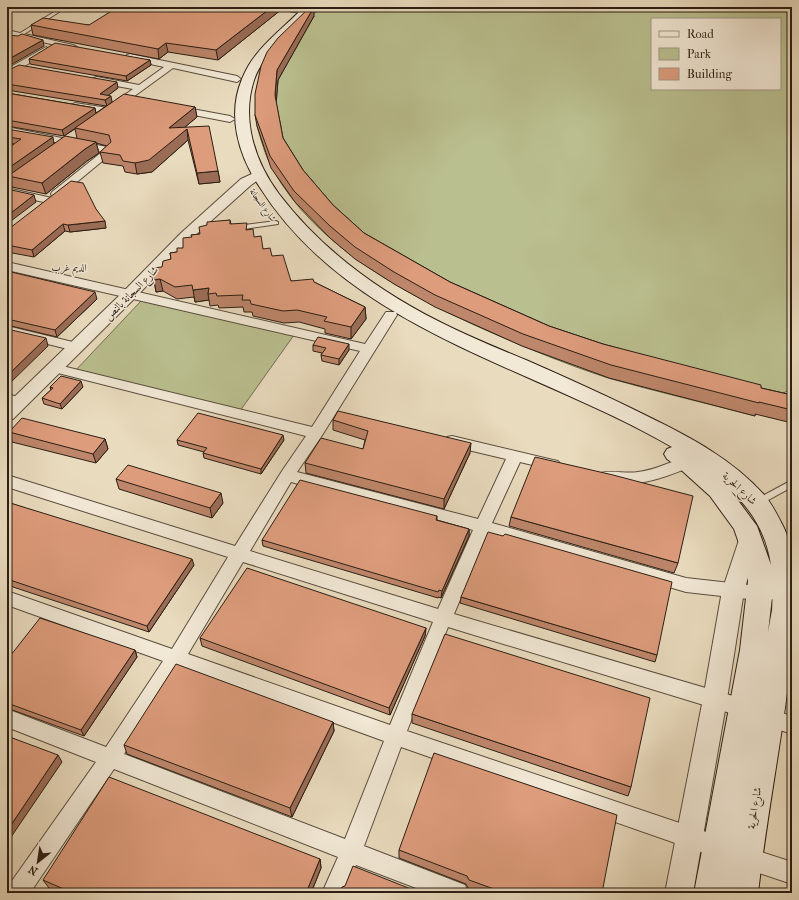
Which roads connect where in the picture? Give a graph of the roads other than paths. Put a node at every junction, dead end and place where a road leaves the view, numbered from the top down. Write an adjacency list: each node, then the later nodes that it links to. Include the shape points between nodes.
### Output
1 (65, 7): 3 (lane)
2 (301, 8): 15 (main road, شارع السجانة, via 264,39 248,59); 28 (main road, شارع السجانة, via 259,60 248,79 242,104 243,133)
3 (45, 19): 4 (lane); 6 (lane)
4 (51, 20)
5 (7, 32): 6 (street)
6 (19, 35): 7 (street)
7 (55, 44): 8 (street); 10 (street)
8 (82, 48)
9 (121, 55): 11 (street)
10 (18, 66): 12 (street); 13 (street)
11 (170, 66): 15 (street); 16 (street)
12 (33, 69)
13 (7, 73)
14 (87, 78): 16 (street)
15 (237, 79): 22 (main road, شارع السجانة, via 230,105)
16 (141, 88): 17 (street)
17 (125, 100): 18 (street); 21 (street)
18 (140, 103)
19 (69, 105): 21 (street)
20 (168, 108): 22 (street)
21 (108, 111): 23 (street)
22 (230, 119): 28 (main road, شارع السجانة, via 237,156)
23 (96, 120)
24 (7, 131): 26 (street)
25 (77, 132): 26 (street)
26 (65, 140): 27 (street); 30 (street, via 104,148 107,153)
27 (54, 149)
28 (252, 178): 32 (main road, شارع السجانة); 35 (street, شارع السجانة بالنص); 38 (main road, شارع السجانة, via 274,198 310,242 328,257 349,274 430,324)
29 (7, 191): 30 (street)
30 (48, 200): 31 (street)
31 (36, 209)
32 (276, 224): 33 (lane); 36 (main road, شارع السجانة, via 302,252 333,277)
33 (230, 228)
34 (7, 266): 35 (street)
35 (129, 295): 39 (street, شارع السجانة بالنص); 40 (street)
36 (391, 315): 38 (main road, شارع السجانة); 40 (street)
37 (7, 330): 39 (street)
38 (451, 340): 47 (main road, شارع الحرية, via 619,421); 53 (main road, شارع الحرية, via 598,399 665,433 710,461)
39 (76, 347): 41 (street, شارع السجانة بالنص)
40 (368, 349): 44 (street, via 336,414)
41 (54, 368): 42 (street, شارع السجانة بالنص); 44 (street)
42 (13, 400): 43 (street, شارع السجانة بالنص)
43 (7, 415)
44 (316, 433): 50 (street)
45 (437, 438): 46 (street)
46 (515, 456): 48 (street); 54 (street)
47 (687, 462): 49 (street, via 660,474 636,479); 55 (main road, شارع الحرية, via 718,490 745,526)
48 (569, 468)
49 (592, 474)
50 (287, 475): 54 (street); 56 (street)
51 (7, 481): 56 (street)
52 (792, 483): 53 (lane)
53 (757, 503): 59 (main road, شارع الحرية, via 779,544 786,572)
54 (482, 526): 57 (street, via 686,585); 61 (street)
55 (750, 537): 57 (street); 58 (main road, شارع الحرية, via 759,566)
56 (238, 554): 61 (street); 62 (street)
57 (733, 591): 58 (street); 63 (street)
58 (760, 594): 59 (street); 64 (main road, شارع الحرية)
59 (786, 597): 66 (main road, شارع الحرية)
60 (7, 598): 62 (street)
61 (444, 618): 63 (street); 68 (street)
62 (176, 658): 68 (street); 69 (street)
63 (715, 700): 64 (street); 70 (street)
64 (743, 708): 71 (main road, شارع الحرية)
65 (7, 718): 69 (street)
66 (769, 718): 67 (street); 73 (main road, شارع الحرية)
67 (792, 725)
68 (396, 736): 70 (street); 72 (street)
69 (110, 758): 72 (street); 75 (street)
70 (688, 838): 71 (street); 78 (street)
71 (718, 847): 79 (main road, شارع الحرية)
72 (352, 852): 76 (street); 77 (street)
73 (746, 858): 74 (street); 80 (main road, شارع الحرية)
74 (792, 873)
75 (17, 893)
76 (333, 893)
77 (457, 893)
78 (678, 893)
79 (710, 893)
80 (742, 893)

